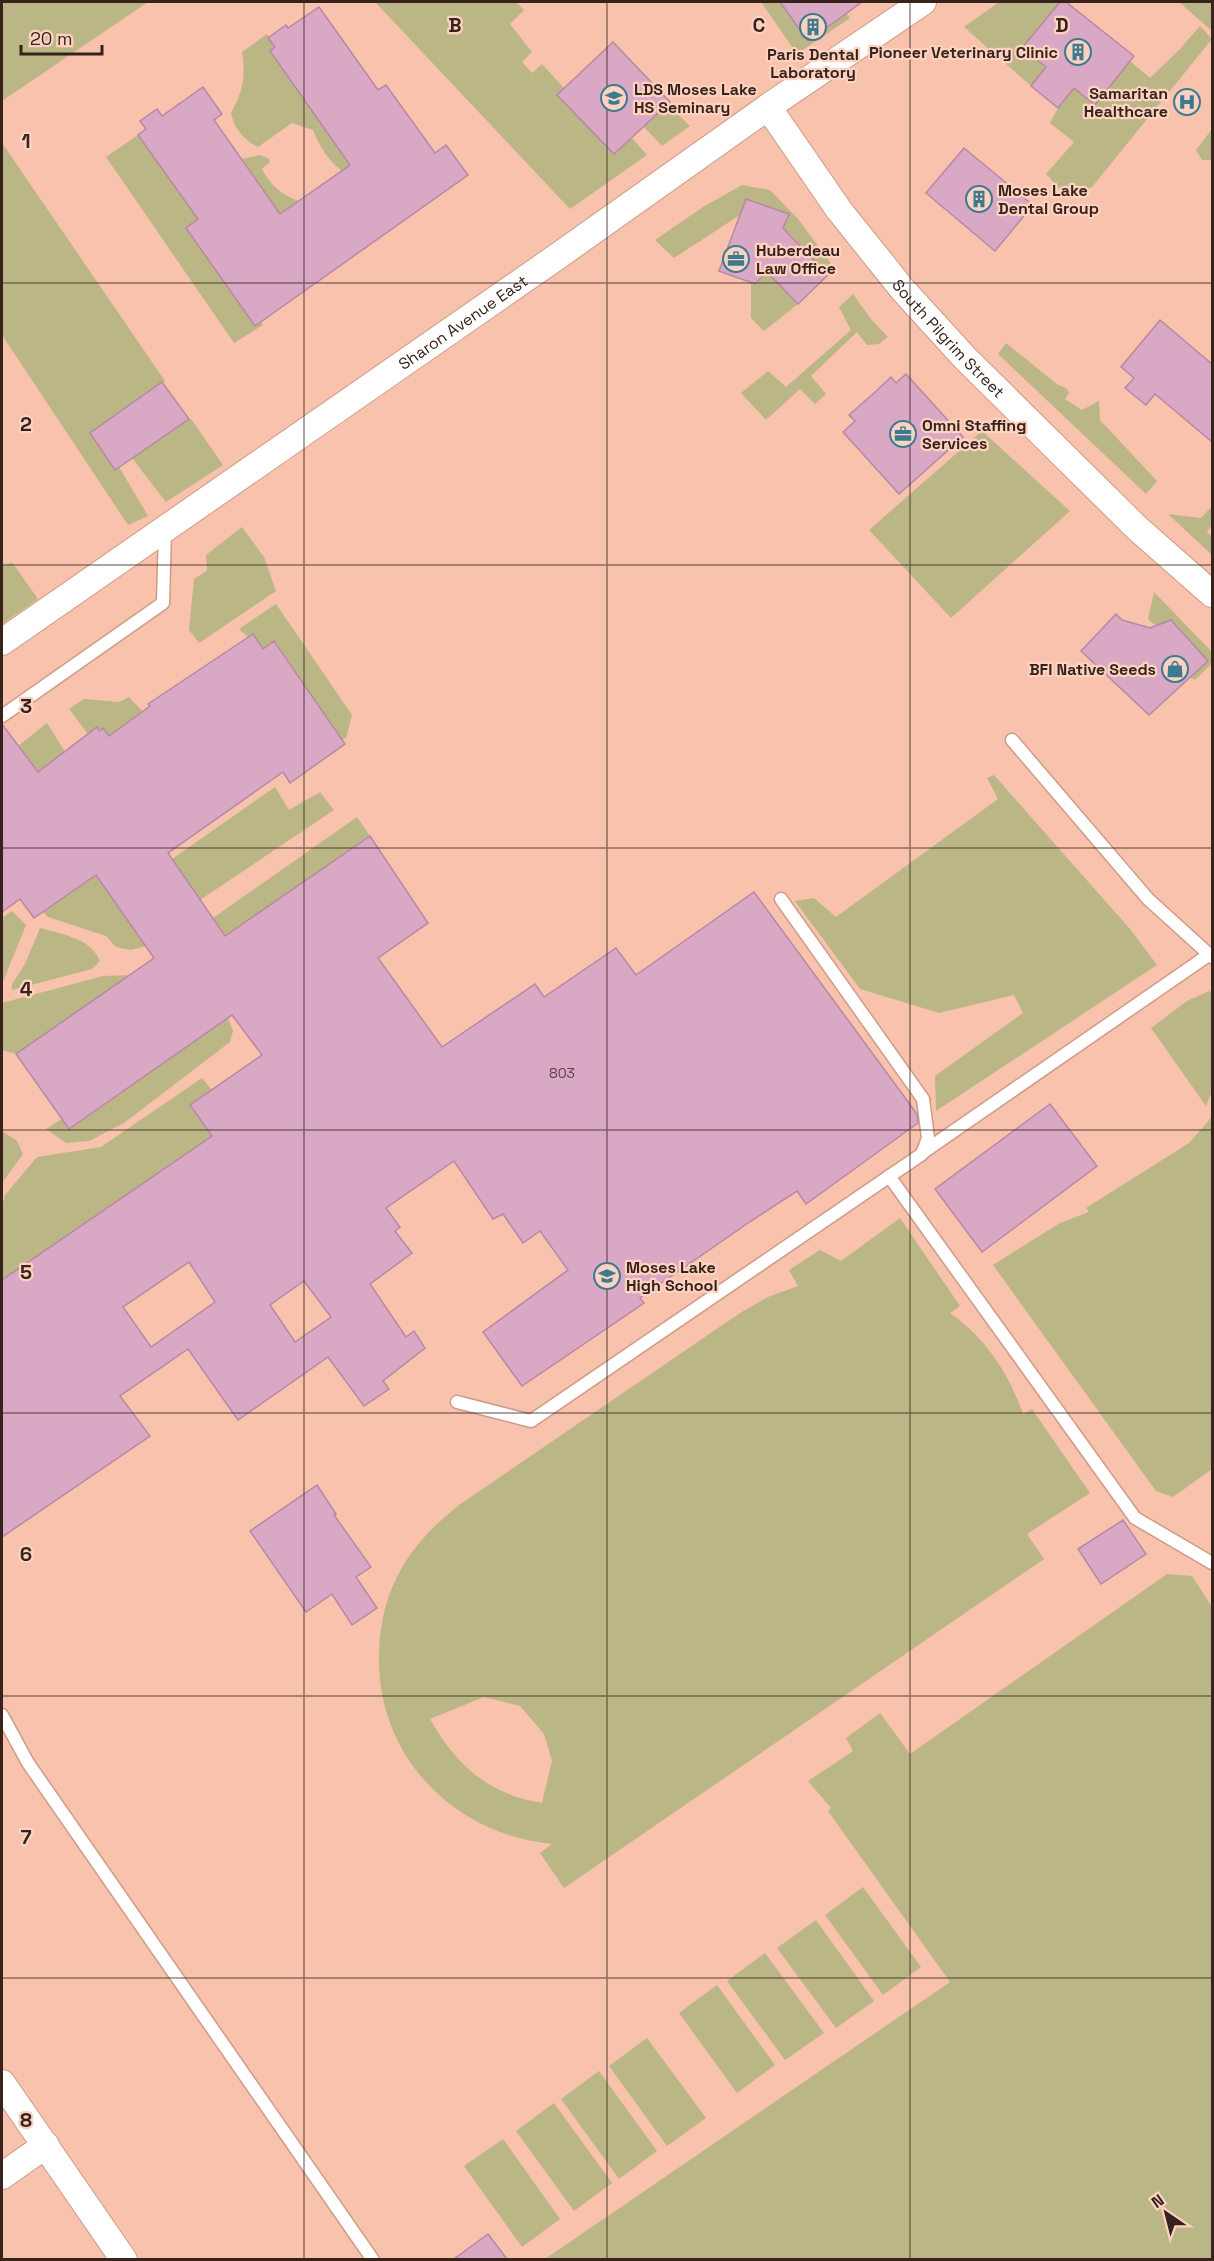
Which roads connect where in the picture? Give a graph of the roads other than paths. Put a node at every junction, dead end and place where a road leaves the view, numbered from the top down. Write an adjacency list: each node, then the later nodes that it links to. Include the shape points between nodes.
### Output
1 (923, 2): 2 (street, Sharon Avenue East)
2 (768, 107): 3 (street, Sharon Avenue East); 4 (street, South Pilgrim Street, via 838,210 903,290 965,358 1137,528)
3 (165, 529): 5 (street, Sharon Avenue East); 6 (lane, via 163,603)
4 (1212, 594)
5 (2, 642)
6 (2, 716)
7 (1012, 740): 9 (lane, via 1148,899)
8 (781, 899): 10 (lane, via 922,1099 928,1138)
9 (1211, 956): 10 (lane)
10 (922, 1154): 11 (lane)
11 (889, 1176): 12 (lane, via 531,1421); 13 (lane, via 1135,1518)
12 (457, 1402)
13 (1212, 1563)
14 (2, 1715): 19 (lane, via 28,1763)
15 (2, 2083): 16 (street)
16 (46, 2145): 17 (street); 18 (street)
17 (2, 2176)
18 (124, 2259)
19 (373, 2259)

